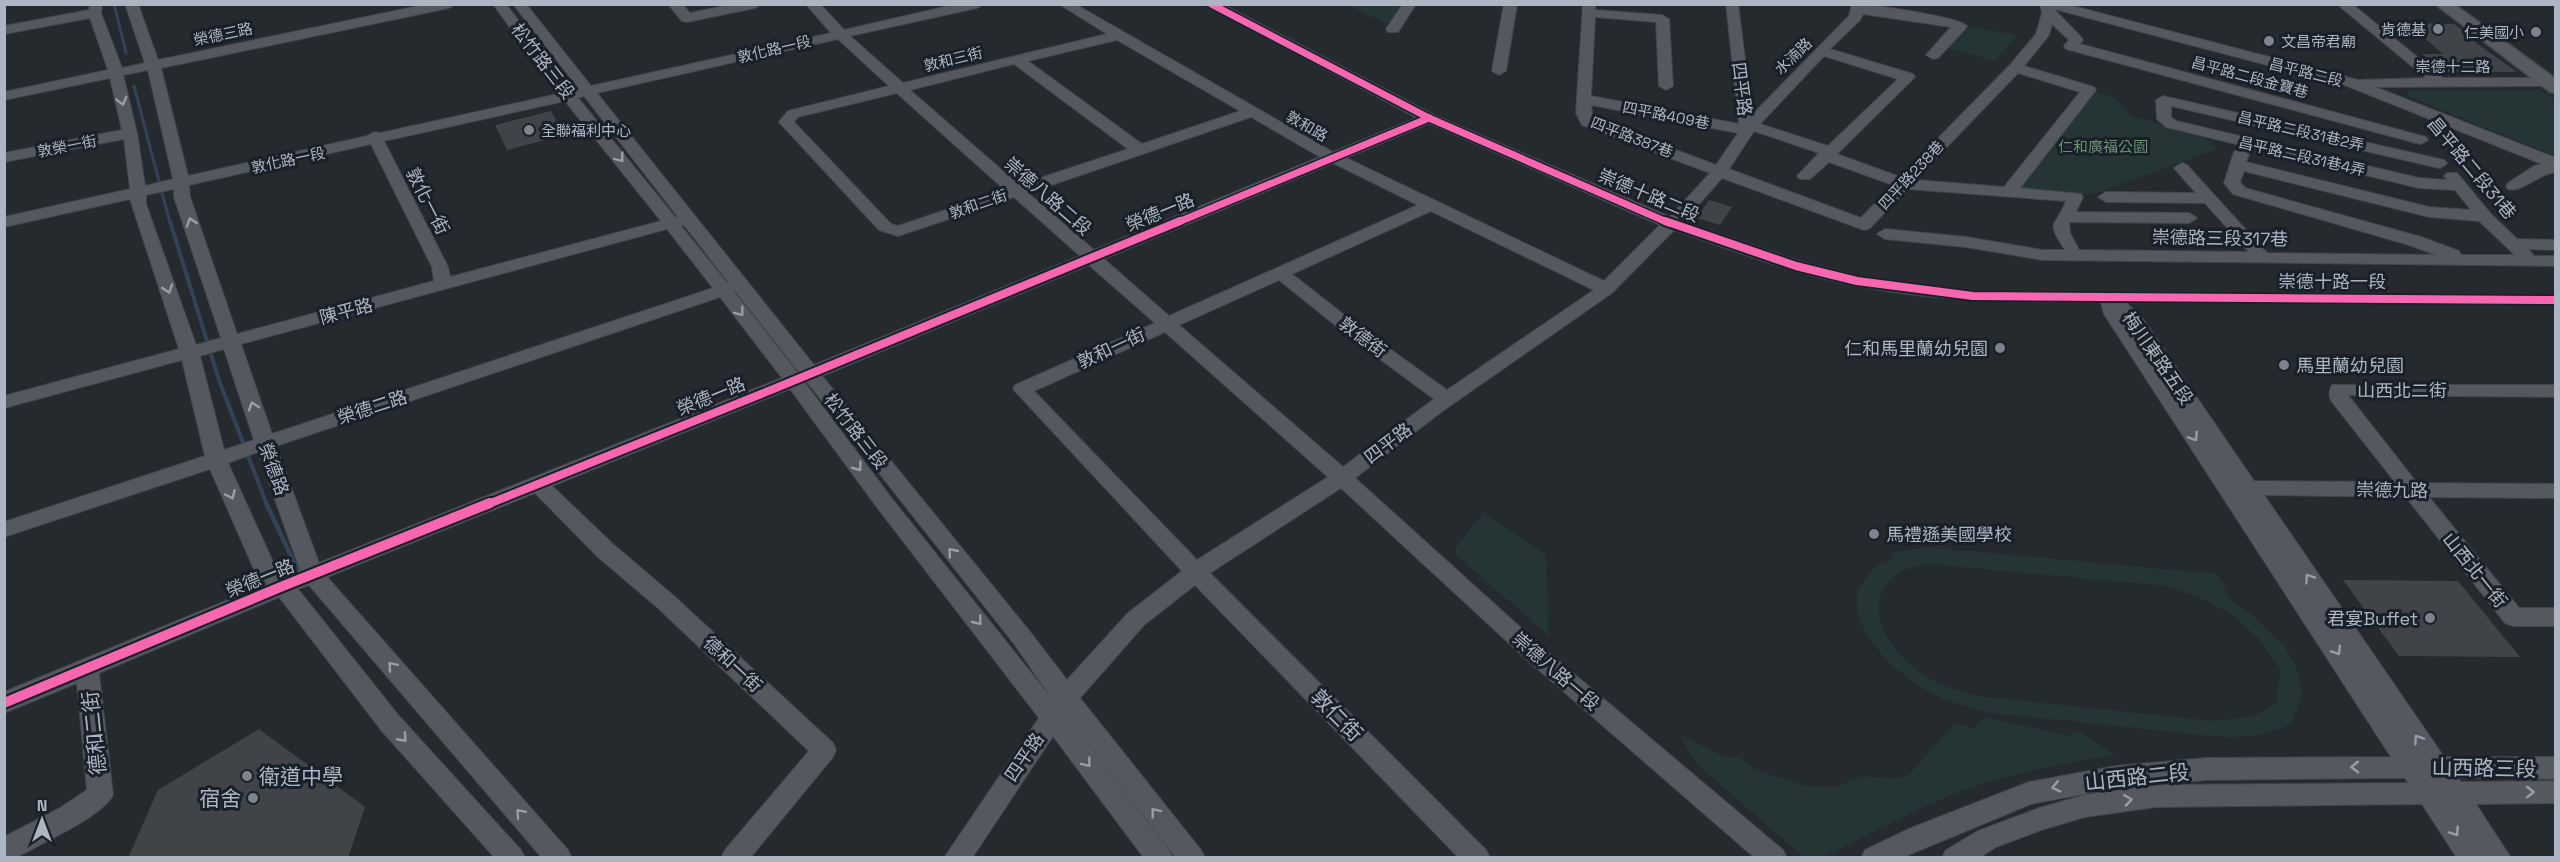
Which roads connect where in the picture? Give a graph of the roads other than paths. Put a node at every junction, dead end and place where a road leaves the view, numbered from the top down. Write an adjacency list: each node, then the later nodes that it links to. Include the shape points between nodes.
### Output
1 (131, 4): 32 (street, 榮德路)
2 (449, 4): 32 (street, 榮德三路)
3 (499, 4): 41 (street, 松竹路三段, via 564,92)
4 (519, 4): 41 (street, 松竹路三段)
5 (674, 4): 6 (street, via 687,18)
6 (755, 4)
7 (812, 4): 27 (street, 崇德八路二段)
8 (977, 4): 27 (street, 敦化路一段)
9 (1065, 4): 28 (street, 敦和路)
10 (1211, 4): 48 (street, 崇德十路二段)
11 (1410, 4): 25 (street)
12 (1511, 4): 34 (street)
13 (1661, 4): 23 (street)
14 (1732, 4): 49 (street, 四平路)
15 (1950, 4): 24 (street)
16 (2343, 4): 38 (street)
17 (2443, 4): 36 (main road)
18 (2458, 4): 36 (main road)
19 (1859, 7): 24 (street); 29 (street, 水湳路, via 1855,17)
20 (2048, 7): 33 (street, 四平路238巷, via 2042,35); 37 (street, 昌平路二段); 53 (street, 昌平路二段金寶巷, via 2076,40 2071,46)
21 (95, 9): 26 (street); 35 (street)
22 (1588, 9): 23 (street); 44 (street, 四平路387巷)
23 (1662, 19): 39 (street)
24 (1953, 23): 30 (street, via 1960,26)
25 (1394, 29)
26 (4, 30)
27 (840, 34): 40 (street, 崇德八路二段); 41 (street, 敦化路一段)
28 (1119, 35): 31 (street, 敦和三街); 46 (street, 敦和路)
29 (1822, 51): 49 (street, 水湳路); 55 (street, via 1912,74)
30 (1933, 55)
31 (1017, 60): 40 (street, 敦和三街); 54 (street)
32 (152, 66): 35 (street, 榮德三路); 64 (street, 榮德路)
33 (2015, 68): 65 (street, 四平路238巷); 71 (street, via 2089,90)
34 (1499, 71)
35 (116, 73): 42 (street, 榮德三路); 50 (street, one-way to 50)
36 (2554, 82): 38 (street, 崇德十二路)
37 (2352, 83): 38 (street, 崇德十二路); 43 (street, 昌平路二段)
38 (2440, 83)
39 (1666, 86)
40 (900, 89): 47 (street, 敦和三街); 70 (street, 崇德八路二段)
41 (578, 94): 51 (street, 敦化路一段, via 554,96); 80 (street, 松竹路三段)
42 (4, 96)
43 (2389, 98): 53 (street, 昌平路二段31巷); 60 (street, 昌平路二段)
44 (1584, 99): 49 (street, 四平路409巷); 62 (street, 四平路387巷, via 1587,122)
45 (2163, 100): 52 (street, 昌平路二段31巷2弄); 58 (street, 昌平路二段31巷4弄, via 2164,119 2171,124)
46 (1252, 112): 54 (street, 敦和二街); 57 (street, 敦和路)
47 (793, 114): 70 (street, 敦和二街, via 786,122 788,125 891,230)
48 (1429, 118): 57 (street, 榮德一路); 81 (street, 崇德十路二段)
49 (1749, 128): 55 (street, 四平路409巷); 62 (street, 四平路)
50 (130, 133): 56 (street, 敦榮一街); 69 (street)
51 (375, 138): 64 (street, 敦化路一段); 92 (street, 敦化一街, via 440,267)
52 (2339, 139): 58 (street); 59 (street, 昌平路二段31巷2弄)
53 (2421, 140): 59 (street, 昌平路二段31巷)
54 (1140, 150): 70 (street, 敦和二街)
55 (1827, 153): 63 (street); 65 (street, 四平路409巷)
56 (4, 158)
57 (1333, 158): 74 (street, 敦和路); 86 (street, 榮德一路)
58 (2334, 163): 66 (street, 昌平路二段31巷4弄, via 2419,183); 68 (street)
59 (2439, 163): 66 (street, 昌平路二段31巷)
60 (2556, 166): 67 (street, 昌平路二段, via 2539,169)
61 (2182, 168): 73 (street)
62 (1720, 171): 65 (street, 四平路238巷, via 1864,225); 81 (street, 四平路)
63 (1805, 176)
64 (181, 181): 69 (street, 敦化路一段); 98 (street, 榮德路, one-way to 64, via 182,197)
65 (1904, 184): 71 (street, 四平路409巷)
66 (2461, 186): 76 (street, 昌平路二段31巷)
67 (2514, 186)
68 (2330, 188): 75 (street); 75 (street, via 2240,159 2232,183 2239,191); 76 (street, via 2429,212)
69 (137, 191): 79 (street, 敦化路一段); 99 (street, one-way to 99, via 138,204)
70 (1015, 191): 86 (street, 崇德八路二段)
71 (2009, 191): 77 (street, 四平路409巷, via 2075,197)
72 (2106, 197): 73 (street)
73 (2209, 198): 87 (street)
74 (1431, 206): 91 (street, 敦和一街); 94 (street, 敦和路)
75 (2324, 216): 88 (street, via 2415,241)
76 (2484, 216): 83 (street, 昌平路二段31巷)
77 (2065, 217): 78 (street); 85 (street, via 2061,221 2062,233)
78 (2189, 218)
79 (4, 220)
80 (679, 221): 92 (street, 陳平路); 93 (street, 松竹路三段)
81 (1672, 224): 94 (street, 四平路); 95 (street, 崇德十路二段, via 1796,266 1892,287 1973,296)
82 (1885, 234): 87 (street, 崇德路三段317巷, via 2043,255)
83 (2512, 244): 84 (street); 89 (street, 昌平路二段31巷)
84 (2556, 245)
85 (2072, 249)
86 (1094, 257): 97 (street, 崇德八路二段); 100 (street, 榮德一路)
87 (2263, 258): 88 (street, 崇德路三段317巷)
88 (2464, 260): 89 (street, 崇德路三段317巷)
89 (2529, 260): 90 (street, 崇德路三段317巷)
90 (2556, 261)
91 (1281, 273): 97 (street, 敦和一街); 102 (street, 敦德街)
92 (443, 285): 98 (street, 陳平路)
93 (732, 287): 100 (street, 松竹路三段); 104 (street, 榮德二路)
94 (1606, 289): 102 (street, 四平路)
95 (2109, 298): 96 (street, 崇德十路一段); 108 (street, 梅川東路五段, via 2113,314)
96 (2556, 300)
97 (1166, 323): 106 (street, 崇德八路二段); 112 (street, 敦和一街, via 1022,389)
98 (233, 343): 99 (street, 陳平路); 104 (street, 榮德路, one-way to 98)
99 (190, 354): 103 (street, 陳平路); 105 (street)
100 (802, 377): 107 (street, 榮德一路); 117 (street, 松竹路三段, one-way to 100); 119 (street, 松竹路三段, one-way to 119, via 886,505)
101 (2556, 391): 109 (street, 山西北二街, via 2339,389 2338,398)
102 (1447, 399): 106 (street, 四平路)
103 (4, 402)
104 (265, 443): 105 (street, 榮德二路); 113 (street, 榮德路)
105 (216, 459): 111 (street, 榮德二路); 114 (street, one-way to 114, via 264,567)
106 (1342, 478): 112 (street, 四平路); 132 (street, 崇德八路一段, via 1533,652)
107 (537, 483): 113 (street, 榮德一路); 127 (street, 德和一街, via 824,750)
108 (2238, 488): 109 (street, 崇德九路); 120 (street, 梅川東路五段)
109 (2411, 490): 110 (street, 崇德九路); 115 (street, 山西北一街, via 2513,616)
110 (2556, 491)
111 (4, 530)
112 (1197, 572): 117 (street, 四平路, via 1136,619); 131 (street, 敦仁街)
113 (313, 575): 114 (street, 榮德一路); 126 (street, 榮德路, one-way to 113)
114 (283, 586): 116 (street, 榮德一路); 125 (street, one-way to 125, via 390,723)
115 (2556, 617)
116 (87, 669): 118 (street, 榮德一路); 124 (street, 德和二街, via 100,795 69,816)
117 (1067, 696): 119 (street, 四平路); 130 (street, 松竹路三段, one-way to 117)
118 (4, 703)
119 (1051, 717): 128 (street, 四平路); 129 (street, 松竹路三段, one-way to 129)
120 (2425, 767): 121 (street, 山西路三段); 122 (street, 梅川東路五段); 133 (street, 山西路二段, one-way to 133, via 2207,769 2081,782 2029,793)
121 (2556, 768)
122 (2442, 792): 123 (street, 山西路三段, one-way to 123); 134 (street, 山西路二段, one-way to 122, via 1987,839 2039,819 2085,806 2156,796); 135 (street, 梅川東路五段, one-way to 135); 136 (street, 梅川東路五段)
123 (2556, 792)
124 (4, 849)
125 (512, 858)
126 (559, 858)
127 (734, 858)
128 (957, 858)
129 (1160, 858)
130 (1192, 858)
131 (1477, 858)
132 (1774, 858)
133 (1874, 858)
134 (1955, 858)
135 (2472, 858)
136 (2498, 858)

